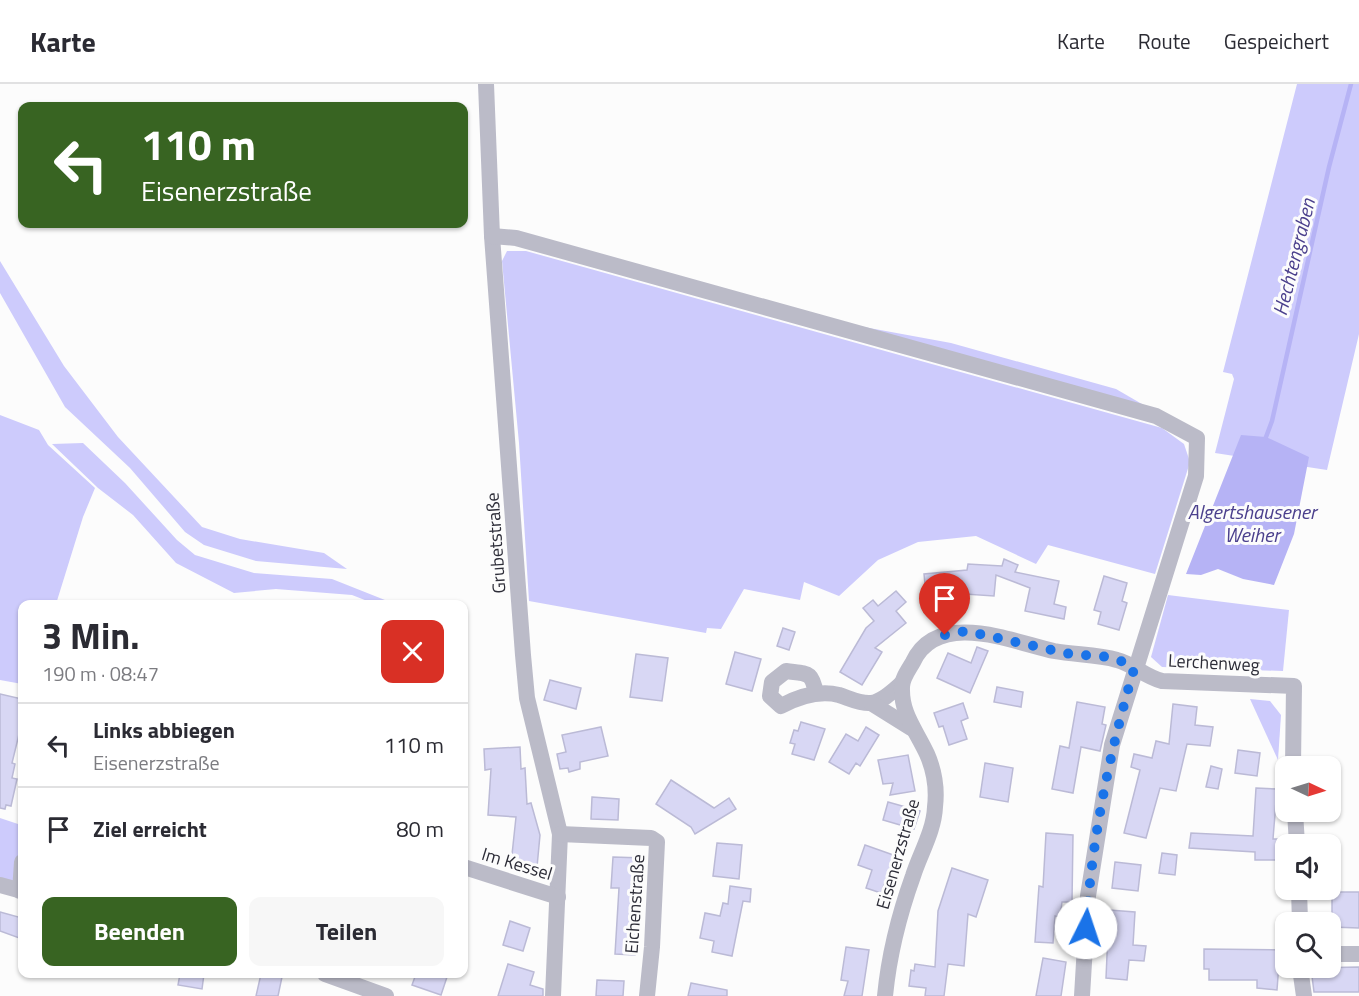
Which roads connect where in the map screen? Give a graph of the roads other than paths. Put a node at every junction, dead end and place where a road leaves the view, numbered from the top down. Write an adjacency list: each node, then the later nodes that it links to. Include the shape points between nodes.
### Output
1 (486, 84): 2 (street, Grubetstraße)
2 (492, 236): 3 (street, via 516,238 1156,416 1197,438 1196,476); 9 (street, Grubetstraße, via 527,699)
3 (1134, 669): 4 (street, via 1109,657 1070,654 966,631 931,642 916,655); 8 (street, Lerchenweg, via 1162,681 1294,686); 22 (street, via 1112,745 1099,818 1088,896)
4 (902, 683): 6 (street); 7 (street, Eisenerzstraße, via 903,704)
5 (816, 694): 6 (street, Eisenerzstraße, via 836,694)
6 (872, 703): 7 (street, Eisenerzstraße)
7 (911, 728): 21 (street, Eisenerzstraße, via 927,755 936,789 935,810 904,903)
8 (1293, 756)
9 (560, 834): 13 (street, Grubetstraße); 20 (street, Eichenstraße, via 651,838 657,842)
10 (468, 868): 13 (street, Im Kessel)
11 (0, 885): 12 (street)
12 (18, 890)
13 (558, 897): 19 (street, Grubetstraße)
14 (1341, 954): 15 (street)
15 (1359, 954)
16 (336, 978): 18 (street)
17 (1301, 978): 23 (street)
18 (386, 996)
19 (553, 996)
20 (646, 996)
21 (885, 996)
22 (1082, 996)
23 (1304, 996)

